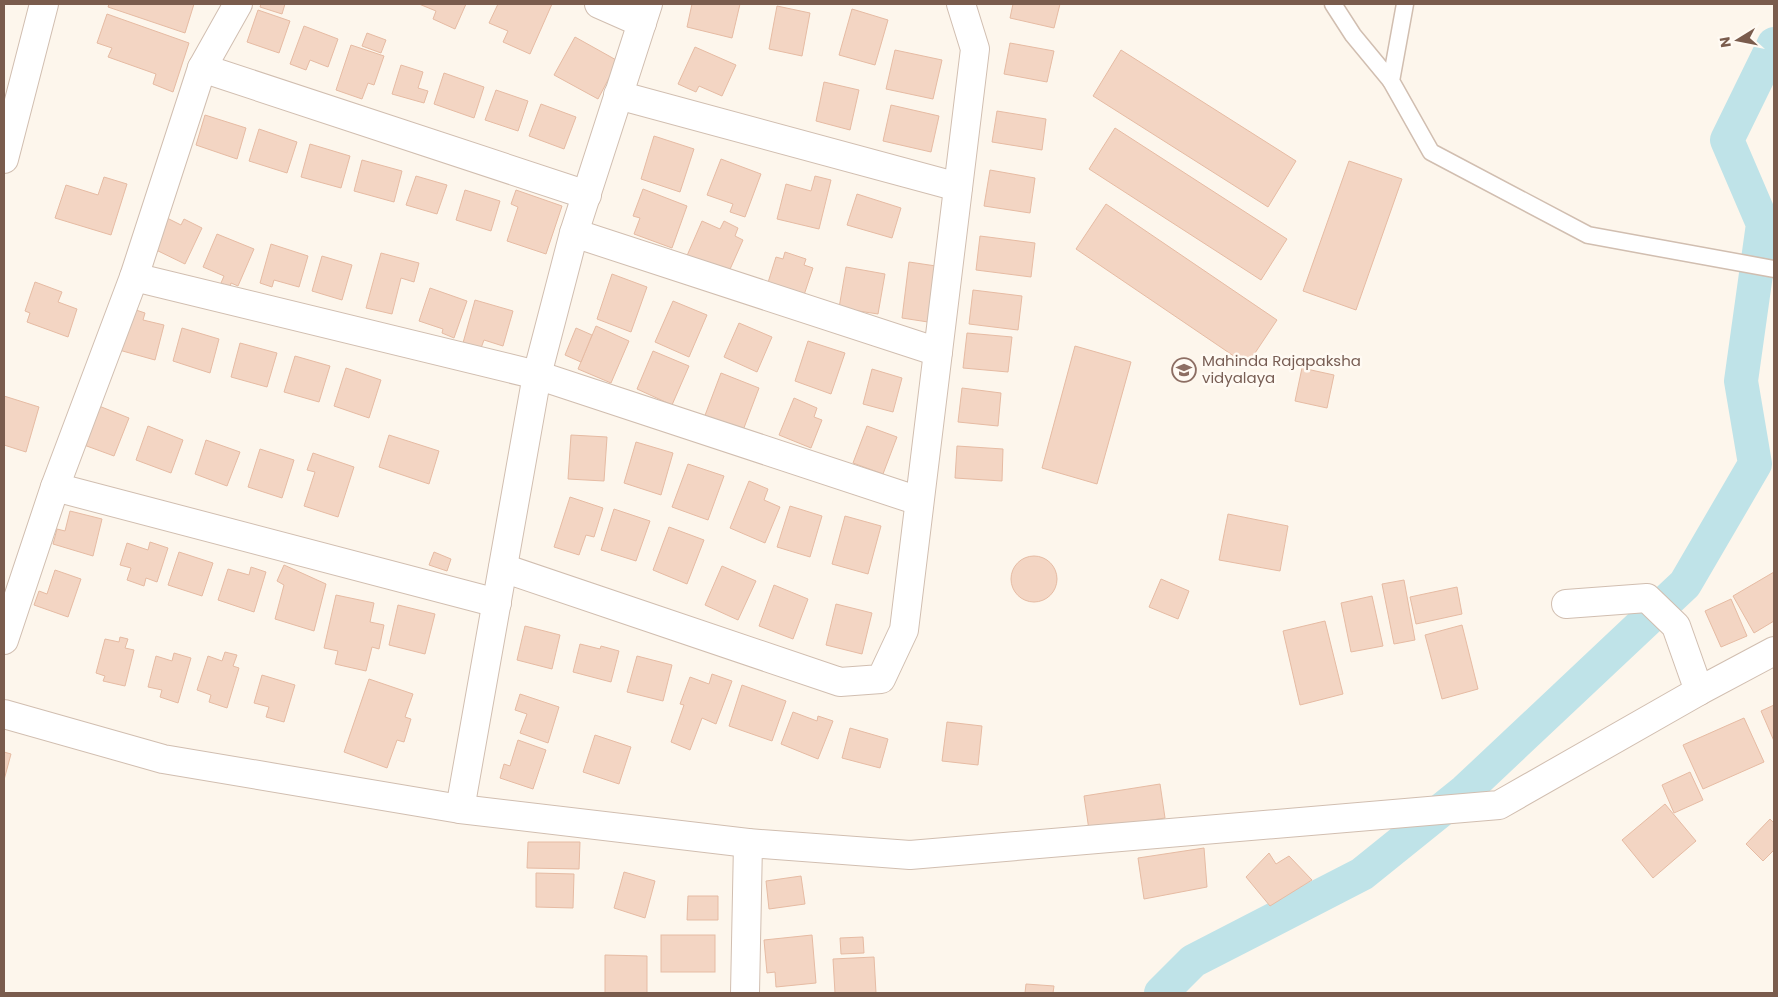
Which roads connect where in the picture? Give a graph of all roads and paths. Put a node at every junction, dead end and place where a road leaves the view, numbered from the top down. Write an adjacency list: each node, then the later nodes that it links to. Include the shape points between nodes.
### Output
1 (44, 4): 11 (street)
2 (238, 4): 8 (street)
3 (598, 4): 7 (street)
4 (961, 4): 12 (street, via 974,49)
5 (1333, 4): 9 (lane)
6 (1404, 4): 9 (lane)
7 (645, 14): 10 (street)
8 (202, 68): 13 (street); 16 (street)
9 (1392, 81): 15 (lane, via 1431,152 1588,235)
10 (618, 95): 12 (street); 13 (street)
11 (4, 159)
12 (958, 187): 17 (street)
13 (587, 195): 14 (street)
14 (574, 233): 17 (street); 18 (street)
15 (1774, 269)
16 (134, 277): 18 (street); 19 (street)
17 (938, 352): 20 (street)
18 (537, 375): 20 (street); 21 (street)
19 (55, 487): 22 (street); 24 (street)
20 (920, 501): 21 (street, via 904,630 881,678 840,682)
21 (503, 568): 22 (street)
22 (497, 603): 28 (street)
23 (1566, 604): 26 (street, via 1647,598 1676,626)
24 (4, 640)
25 (1774, 651): 26 (street)
26 (1698, 691): 29 (street, via 1499,805 910,856)
27 (4, 714): 28 (street, via 163,759)
28 (460, 810): 29 (street)
29 (748, 843): 30 (street)
30 (745, 993)

